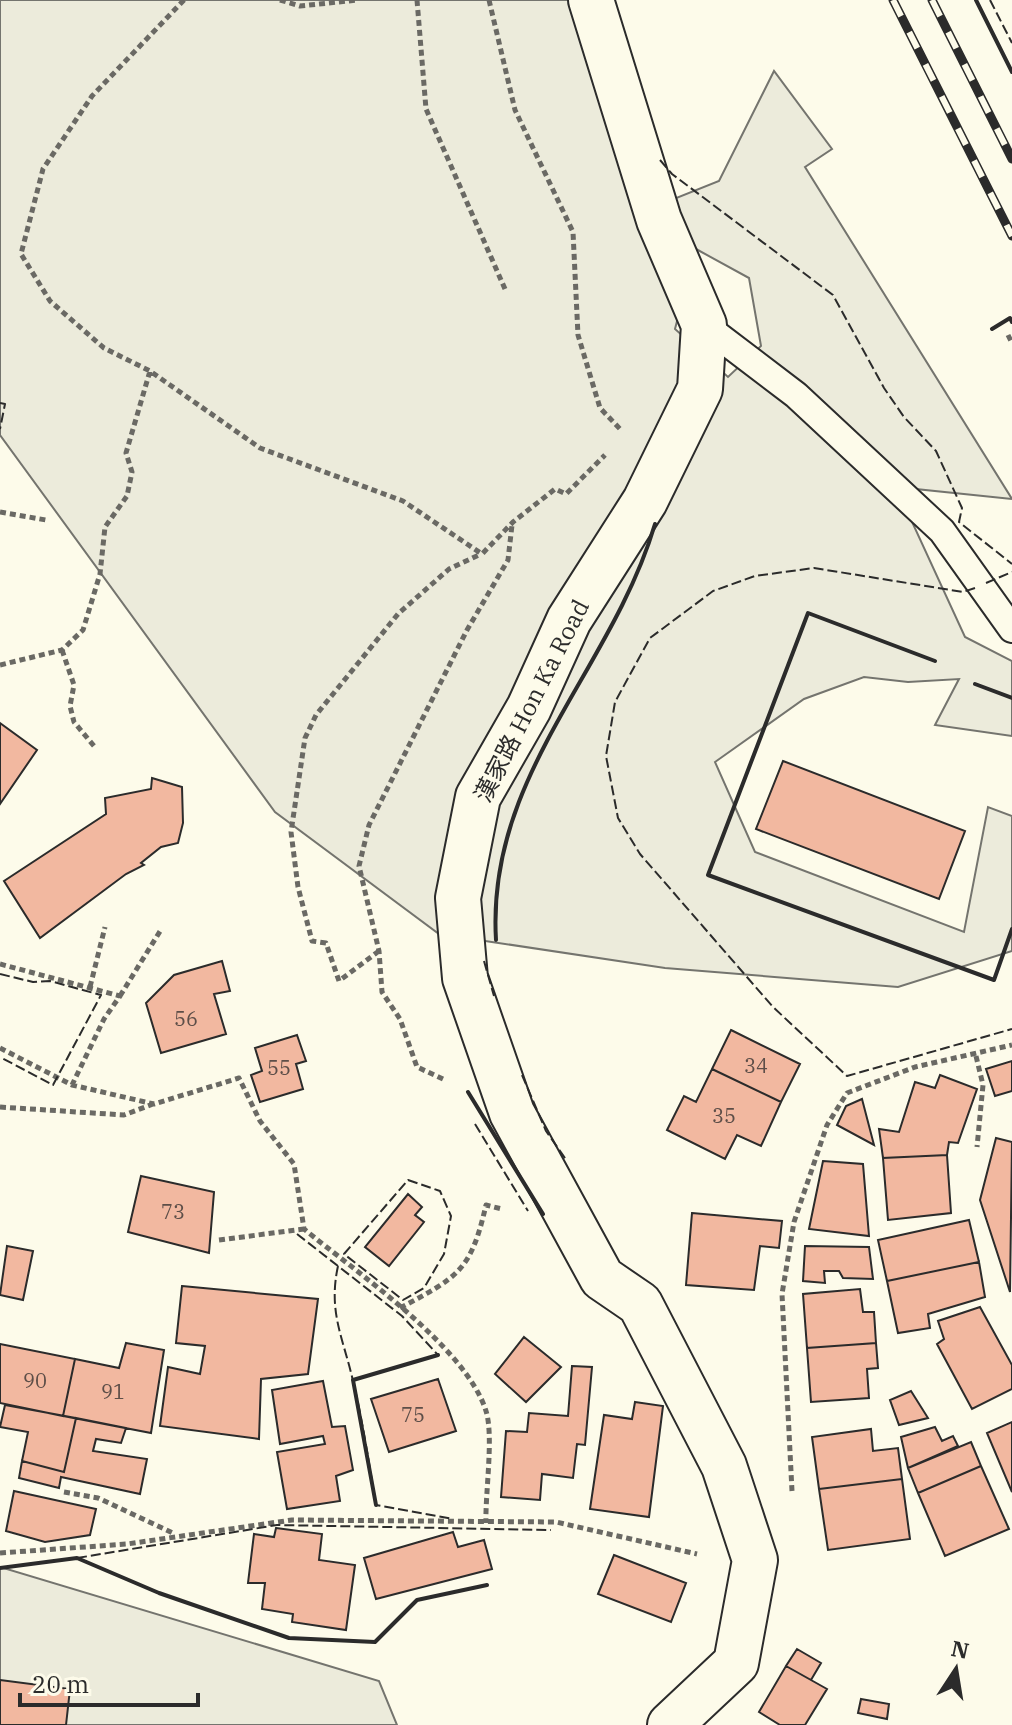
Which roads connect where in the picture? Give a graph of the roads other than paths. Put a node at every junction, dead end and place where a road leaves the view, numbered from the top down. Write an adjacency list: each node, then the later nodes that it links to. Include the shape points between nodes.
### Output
1 (591, 0): 2 (street, 漢家路 Hon Ka Road, via 659,220)
2 (704, 325): 3 (lane, via 796,395 942,531); 4 (street, 漢家路 Hon Ka Road, via 700,389 645,501 569,620 529,708 478,797 458,898 465,978 512,1113 602,1278 640,1304 724,1466 755,1560 736,1663)
3 (1012, 629)
4 (670, 1725)

